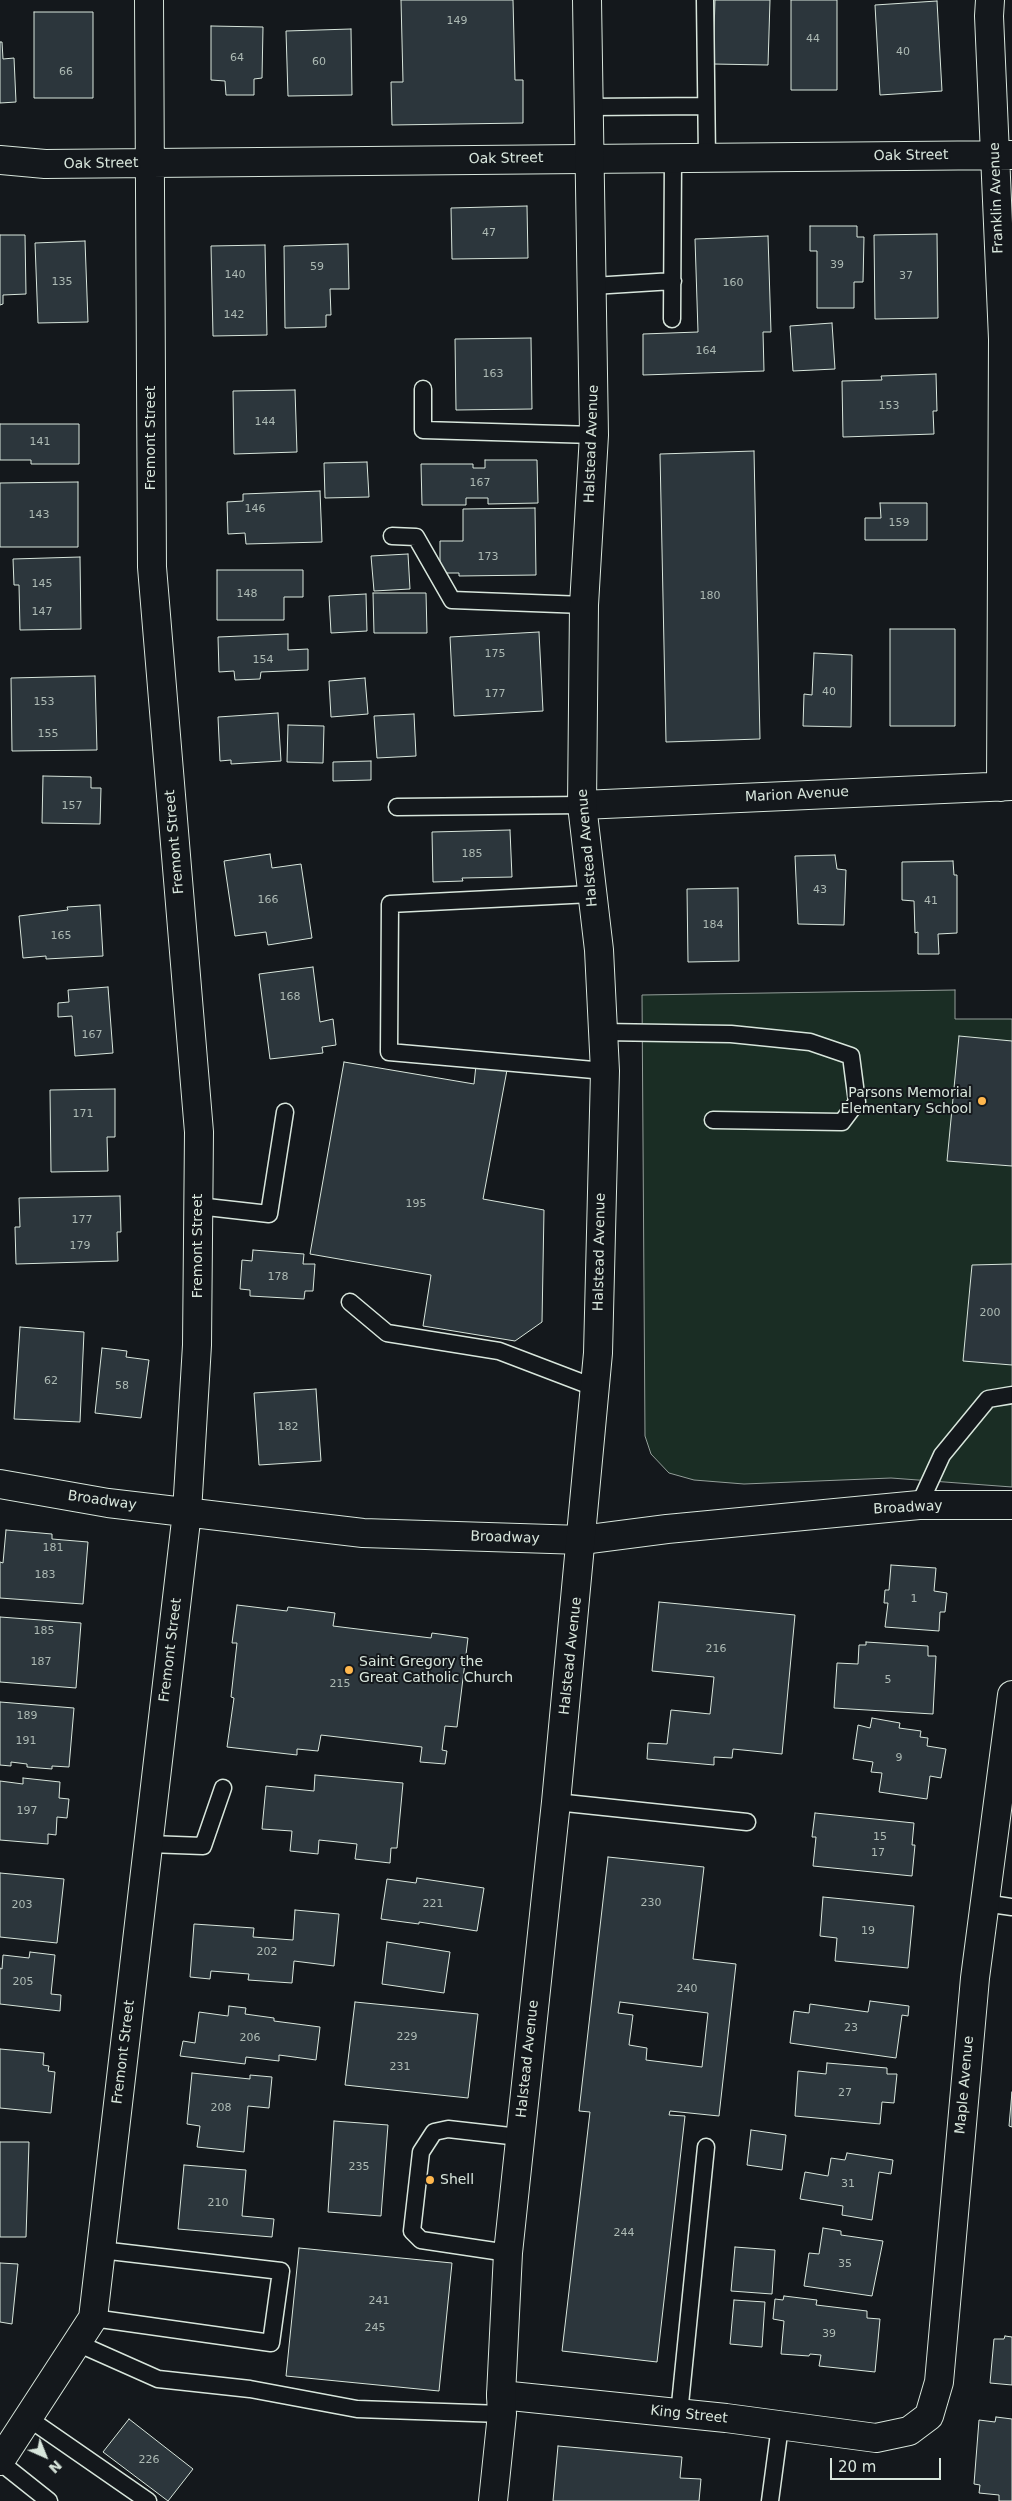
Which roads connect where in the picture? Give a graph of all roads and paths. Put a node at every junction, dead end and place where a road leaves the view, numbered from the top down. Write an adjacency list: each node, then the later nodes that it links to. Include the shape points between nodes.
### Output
1 (149, 0): 12 (street, Fremont Street)
2 (587, 0): 6 (street, Halstead Avenue)
3 (705, 0): 5 (lane)
4 (990, 0): 7 (street, Franklin Avenue)
5 (706, 106): 6 (lane); 9 (lane)
6 (588, 107): 8 (street, Halstead Avenue)
7 (1003, 155): 9 (street, Oak Street); 20 (street, Franklin Avenue)
8 (590, 158): 10 (street, Oak Street); 12 (street, Oak Street); 14 (street, Halstead Avenue)
9 (707, 158): 10 (street, Oak Street)
10 (673, 159): 13 (lane)
11 (0, 160): 12 (street, Oak Street, via 45,164)
12 (150, 163): 28 (street, Fremont Street, via 152,568 199,1132)
13 (672, 281): 14 (lane); 15 (lane)
14 (593, 286): 17 (street, Halstead Avenue)
15 (672, 319)
16 (423, 389): 17 (lane, via 423,430)
17 (594, 435): 19 (street, Halstead Avenue)
18 (392, 536): 19 (lane, via 416,538 452,600)
19 (584, 605): 21 (street, Halstead Avenue)
20 (1006, 786): 21 (street, Marion Avenue)
21 (582, 805): 22 (lane); 23 (street, Halstead Avenue)
22 (397, 806)
23 (591, 894): 24 (street, Halstead Avenue, via 599,950); 25 (lane, via 390,904 389,1052)
24 (602, 1032): 25 (street, Halstead Avenue); 27 (lane, via 731,1034 810,1042 851,1056 857,1102 842,1122)
25 (605, 1071): 30 (street, Halstead Avenue)
26 (285, 1112): 28 (lane, via 269,1214)
27 (713, 1120)
28 (198, 1206): 35 (street, Fremont Street, via 197,1345)
29 (350, 1302): 30 (lane, via 387,1333 499,1351)
30 (596, 1388): 36 (street, Halstead Avenue)
31 (1012, 1395): 33 (lane, via 988,1399 942,1455)
32 (0, 1484): 35 (street, Broadway, via 108,1503)
33 (919, 1506): 34 (street, Broadway); 36 (street, Broadway, via 676,1528)
34 (1012, 1506)
35 (187, 1512): 36 (street, Broadway, via 363,1533); 41 (street, Fremont Street)
36 (582, 1540): 39 (street, Halstead Avenue)
37 (1012, 1695): 42 (street, Maple Avenue)
38 (223, 1788): 41 (lane, via 203,1846)
39 (556, 1802): 40 (lane); 44 (street, Halstead Avenue)
40 (747, 1822)
41 (149, 1844): 46 (street, Fremont Street)
42 (984, 1903): 43 (lane); 54 (street, Maple Avenue, via 939,2382 929,2416 909,2430)
43 (1012, 1907)
44 (519, 2137): 47 (street, Halstead Avenue); 47 (lane, via 448,2129 434,2132 421,2152 412,2231 420,2240)
45 (706, 2147): 51 (lane)
46 (101, 2250): 48 (street, Fremont Street); 48 (lane, via 281,2271 271,2343)
47 (508, 2253): 50 (street, Halstead Avenue)
48 (93, 2318): 49 (street, Fremont Street)
49 (77, 2342): 50 (lane, via 158,2379 250,2390 357,2409); 52 (street, Fremont Street)
50 (502, 2404): 51 (street, King Street); 58 (street, Halstead Avenue)
51 (679, 2414): 53 (street, King Street)
52 (28, 2418): 55 (street, Fremont Street); 57 (lane)
53 (780, 2426): 54 (street, King Street); 59 (lane)
54 (876, 2438)
55 (0, 2461): 56 (lane)
56 (49, 2501)
57 (148, 2501)
58 (493, 2501)
59 (770, 2501)

